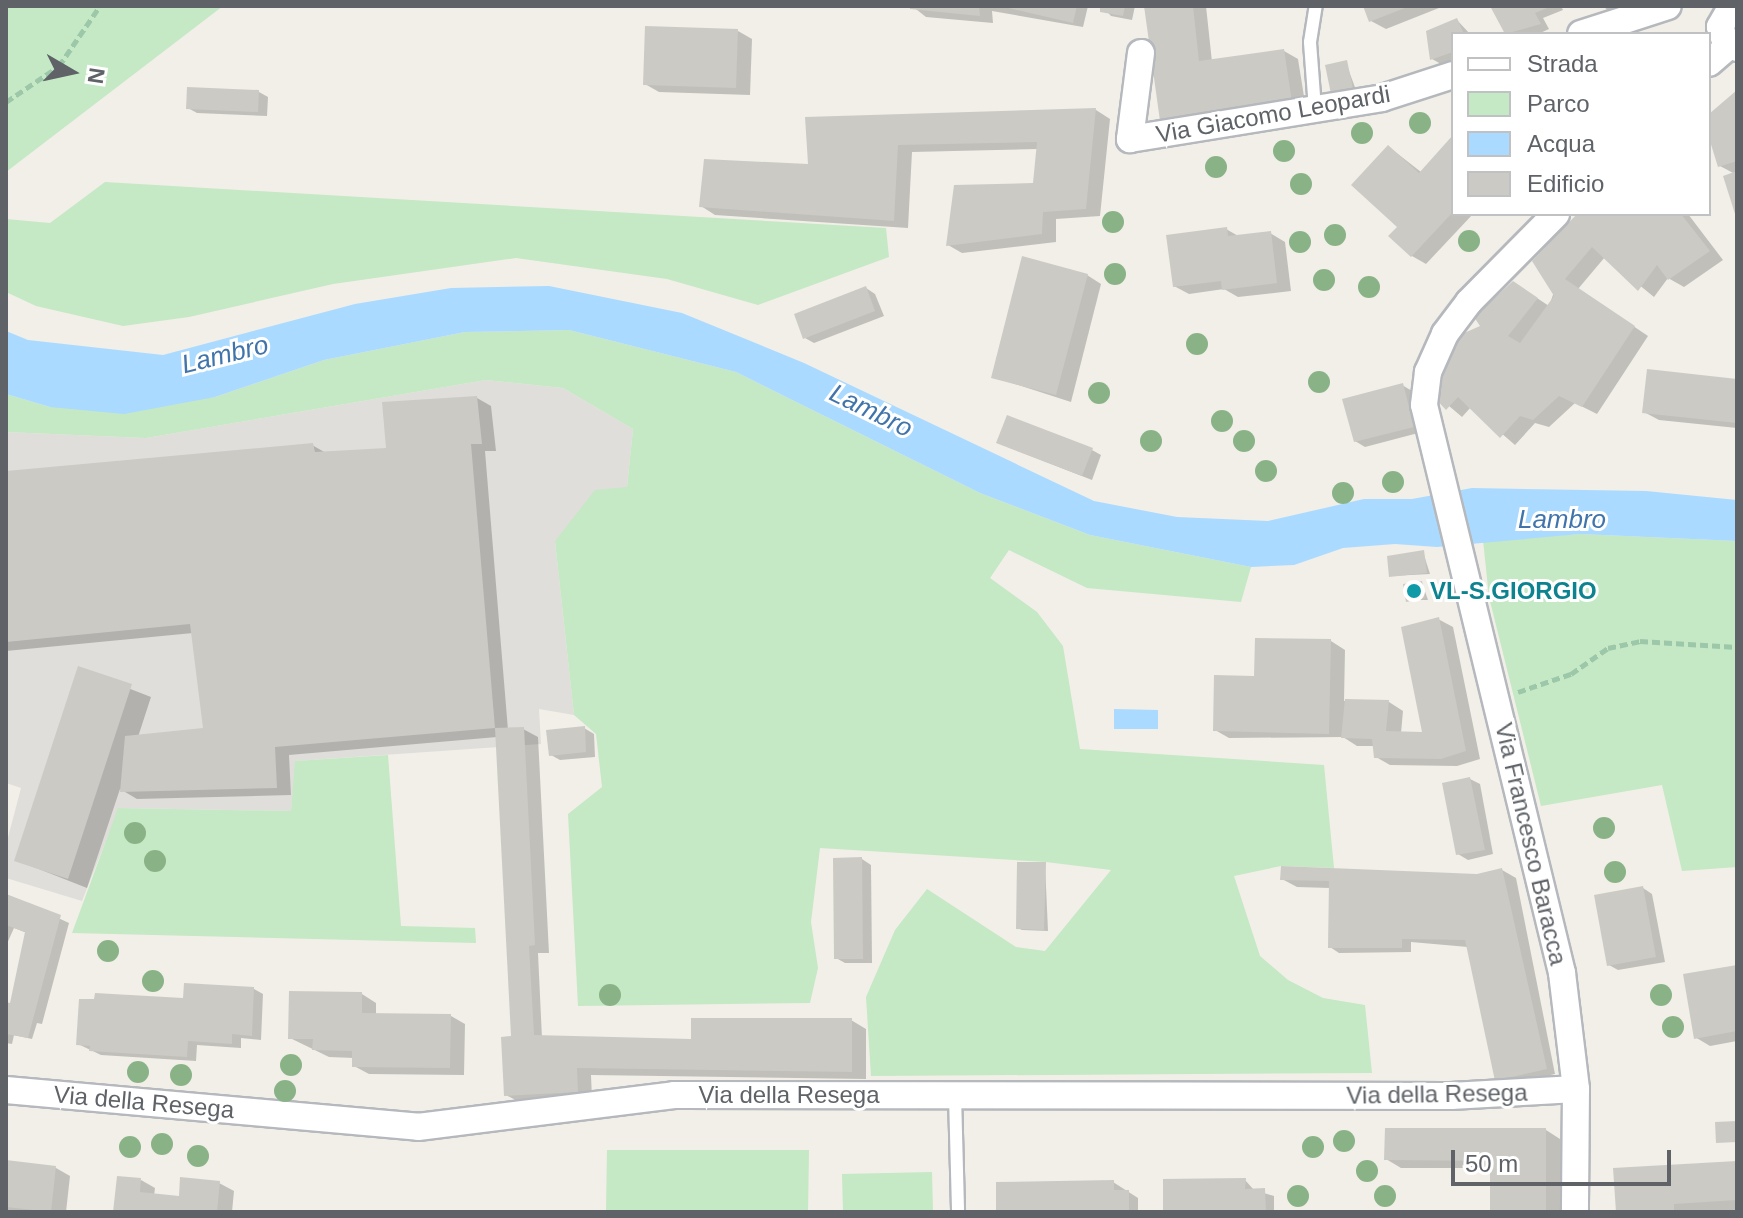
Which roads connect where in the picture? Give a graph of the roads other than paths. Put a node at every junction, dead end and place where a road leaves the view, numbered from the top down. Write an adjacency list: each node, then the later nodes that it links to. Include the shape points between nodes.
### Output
1 (1316, 6): 9 (lane, via 1310,42)
2 (1668, 6): 4 (street)
3 (1719, 8): 5 (street, via 1720,27)
4 (1587, 32)
5 (1734, 47): 7 (street)
6 (1141, 53): 9 (street, Via Giacomo Leopardi, via 1130,139)
7 (1711, 62)
8 (1451, 76): 9 (street, Via Giacomo Leopardi, via 1382,98)
9 (1315, 109)
10 (1554, 216): 11 (street, Via Francesco Baracca, via 1469,302 1445,334 1428,372 1424,405 1562,973)
11 (1576, 1089): 13 (street, Via della Resega, via 1451,1096); 15 (street, Via Francesco Baracca)
12 (6, 1090): 13 (street, Via della Resega, via 418,1127 674,1095)
13 (955, 1095): 14 (lane)
14 (958, 1212)
15 (1575, 1212)

